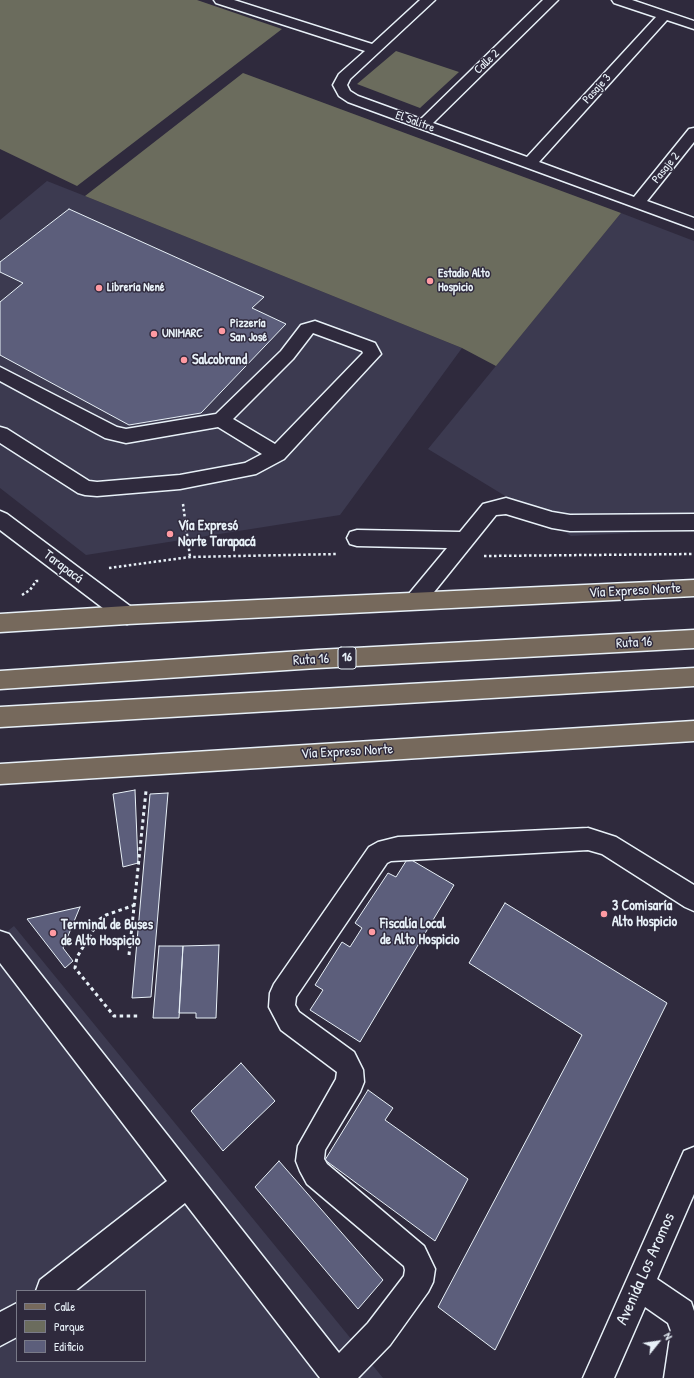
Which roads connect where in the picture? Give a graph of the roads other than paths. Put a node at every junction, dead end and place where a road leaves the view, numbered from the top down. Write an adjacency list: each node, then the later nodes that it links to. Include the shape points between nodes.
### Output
1 (221, 0): 5 (street)
2 (428, 0): 8 (street)
3 (551, 0): 9 (street, Calle 2)
4 (619, 0): 6 (street)
5 (248, 4): 8 (street)
6 (665, 15): 7 (street); 11 (street, Pasaje 3)
7 (694, 25)
8 (374, 49): 9 (street, El Salitre, via 344,77 340,84 344,92 354,99)
9 (423, 124): 11 (street, El Salitre)
10 (694, 132): 12 (street, Pasaje 2)
11 (529, 164): 12 (street, El Salitre)
12 (637, 203): 13 (street, El Salitre)
13 (694, 224)
14 (0, 373): 15 (street, via 112,433 126,436)
15 (221, 420): 17 (street); 17 (street, via 287,355 307,329 315,327 369,347 372,354)
16 (0, 434): 17 (street, via 86,488 97,490 180,482 249,469)
17 (277, 454)
18 (0, 519): 24 (street, Tarapacá)
19 (694, 522): 21 (street, via 570,523 506,506 490,509)
20 (358, 538): 21 (street)
21 (464, 540): 23 (street)
22 (694, 588): 23 (main road, Vía Expreso Norte)
23 (415, 601): 24 (main road, Vía Expreso Norte)
24 (127, 615): 25 (main road, Vía Expreso Norte)
25 (0, 623)
26 (694, 639): 28 (main road, Ruta 16 / 16, via 487,652 317,659)
27 (694, 677): 29 (main road)
28 (0, 680)
29 (0, 717)
30 (694, 731): 31 (main road, Vía Expreso Norte)
31 (0, 774)
32 (694, 899): 40 (street, via 608,845 588,839 398,848 378,855 283,993 282,1007 290,1021 345,1061 350,1070 350,1082 312,1146 310,1161 317,1174 414,1256 420,1269 418,1282 392,1317)
33 (0, 943): 35 (street)
34 (694, 1160): 36 (street, Avenida Los Aromos)
35 (187, 1183): 37 (street); 40 (street)
36 (639, 1285): 41 (street, Avenida Los Aromos); 42 (street, via 680,1312 686,1331)
37 (52, 1290)
38 (16, 1319): 39 (street)
39 (0, 1331)
40 (338, 1378)
41 (598, 1378)
42 (679, 1378)

